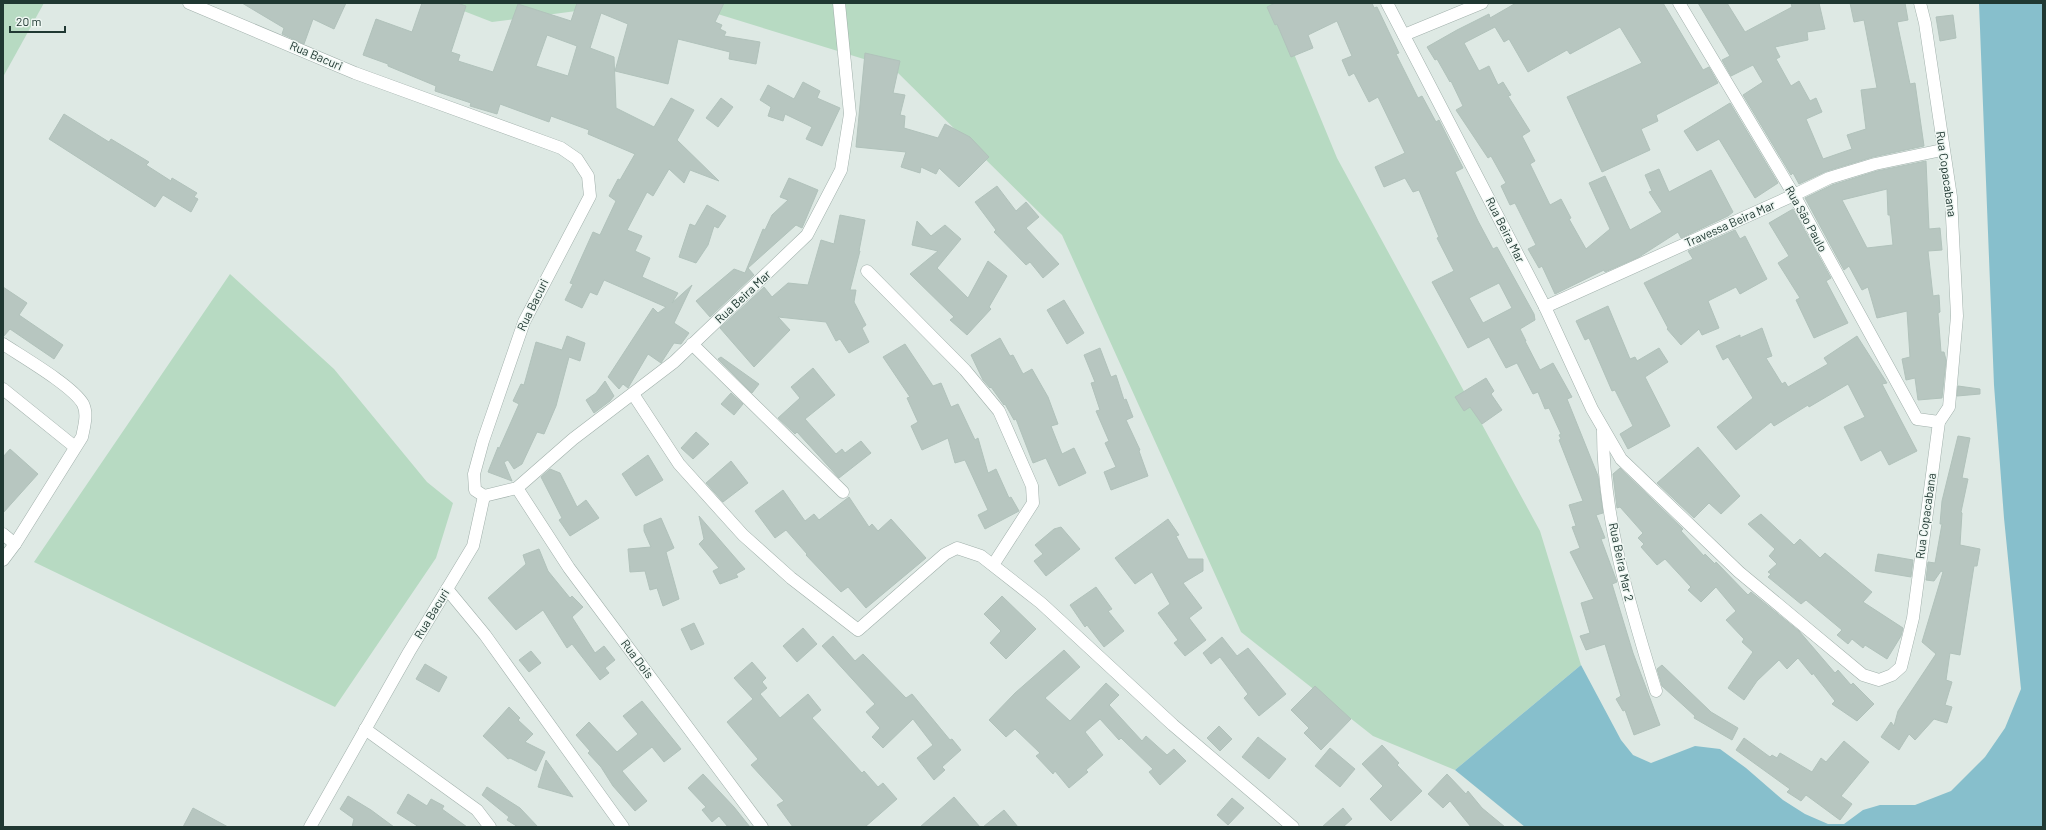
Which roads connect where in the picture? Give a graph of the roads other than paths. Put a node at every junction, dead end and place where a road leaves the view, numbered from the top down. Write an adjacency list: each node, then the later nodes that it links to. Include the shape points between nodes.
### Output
1 (189, 3): 22 (street, Rua Bacuri, via 355,73 561,148 577,159 588,176 590,196 524,322 483,440 474,474 475,490)
2 (839, 3): 13 (street, Rua Beira Mar, via 850,114 841,170 807,235)
3 (1388, 3): 7 (street, Rua Beira Mar)
4 (1482, 3): 7 (street)
5 (1679, 3): 9 (street, Rua São Paulo)
6 (1920, 3): 8 (street, Rua Copacabana)
7 (1404, 35): 11 (street, Rua Beira Mar)
8 (1942, 150): 9 (street, Travessa Beira Mar, via 1875,164 1828,178); 16 (street, Rua Copacabana, via 1951,198 1957,316 1949,408)
9 (1794, 195): 11 (street, Travessa Beira Mar); 16 (street, Rua São Paulo, via 1917,418)
10 (867, 272): 26 (street, via 965,370 999,411 1032,486 1033,502)
11 (1545, 307): 17 (street, Rua Beira Mar)
12 (3, 344): 18 (street, via 74,392 83,405 86,421 82,437)
13 (692, 344): 15 (street, Rua Beira Mar); 21 (street)
14 (3, 389): 18 (street)
15 (633, 394): 20 (street, Rua Beira Mar, via 572,439); 26 (street, via 679,464 743,535 791,578 858,630 945,554 958,548 981,556)
16 (1939, 422): 19 (street, Rua Copacabana, via 1913,618 1901,667 1892,675 1879,680 1863,675 1739,572)
17 (1603, 430): 19 (street, Rua Beira Mar); 28 (street, Rua Beira Mar 2, via 1603,460 1608,503 1628,599)
18 (75, 447): 24 (street)
19 (1621, 459)
20 (517, 488): 22 (street, Rua Beira Mar); 33 (street, Rua Dois, via 569,568)
21 (843, 492)
22 (484, 496): 27 (street, Rua Bacuri, via 473,546)
23 (3, 534): 24 (street)
24 (15, 544): 25 (street)
25 (3, 560)
26 (993, 565): 34 (street, via 1041,603 1173,725)
27 (447, 589): 29 (street, Rua Bacuri); 32 (street, via 485,635)
28 (1656, 691)
29 (365, 729): 30 (street, Rua Bacuri); 31 (street, via 477,810)
30 (310, 827)
31 (490, 827)
32 (623, 827)
33 (762, 827)
34 (1293, 827)

